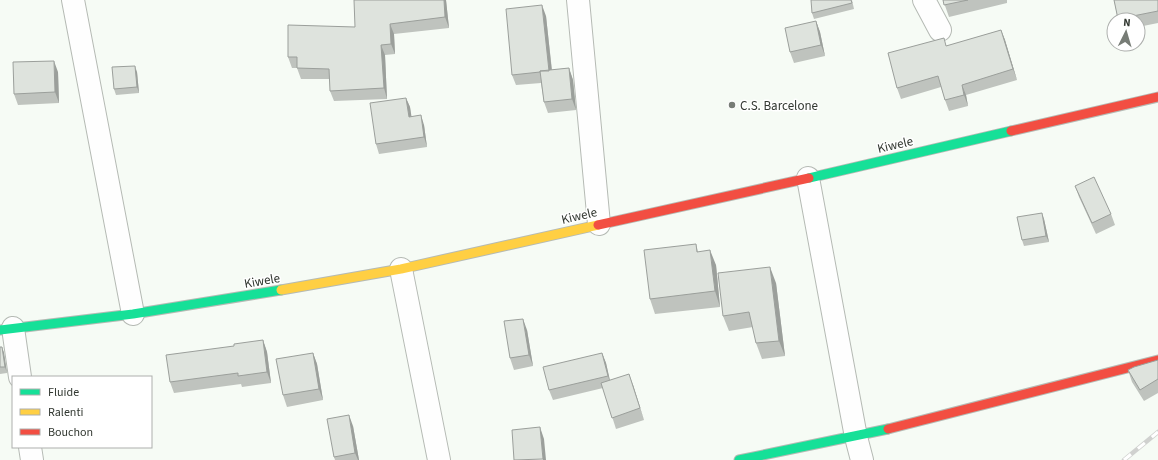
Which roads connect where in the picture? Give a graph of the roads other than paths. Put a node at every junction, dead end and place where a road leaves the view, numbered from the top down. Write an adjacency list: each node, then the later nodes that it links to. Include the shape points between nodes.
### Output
1 (73, 0): 9 (street)
2 (578, 0): 7 (street)
3 (924, 0): 4 (street)
4 (940, 30)
5 (1158, 97): 6 (street, Kiwele)
6 (808, 178): 7 (street, Kiwele); 13 (street)
7 (599, 224): 8 (street, Kiwele)
8 (401, 269): 9 (street, Kiwele); 16 (street)
9 (133, 314): 10 (street, Kiwele)
10 (6, 329): 12 (street)
11 (1158, 360): 13 (street)
12 (20, 376)
13 (856, 437): 17 (street); 18 (street)
14 (30, 448): 15 (street)
15 (32, 460)
16 (439, 460)
17 (739, 460)
18 (862, 460)

